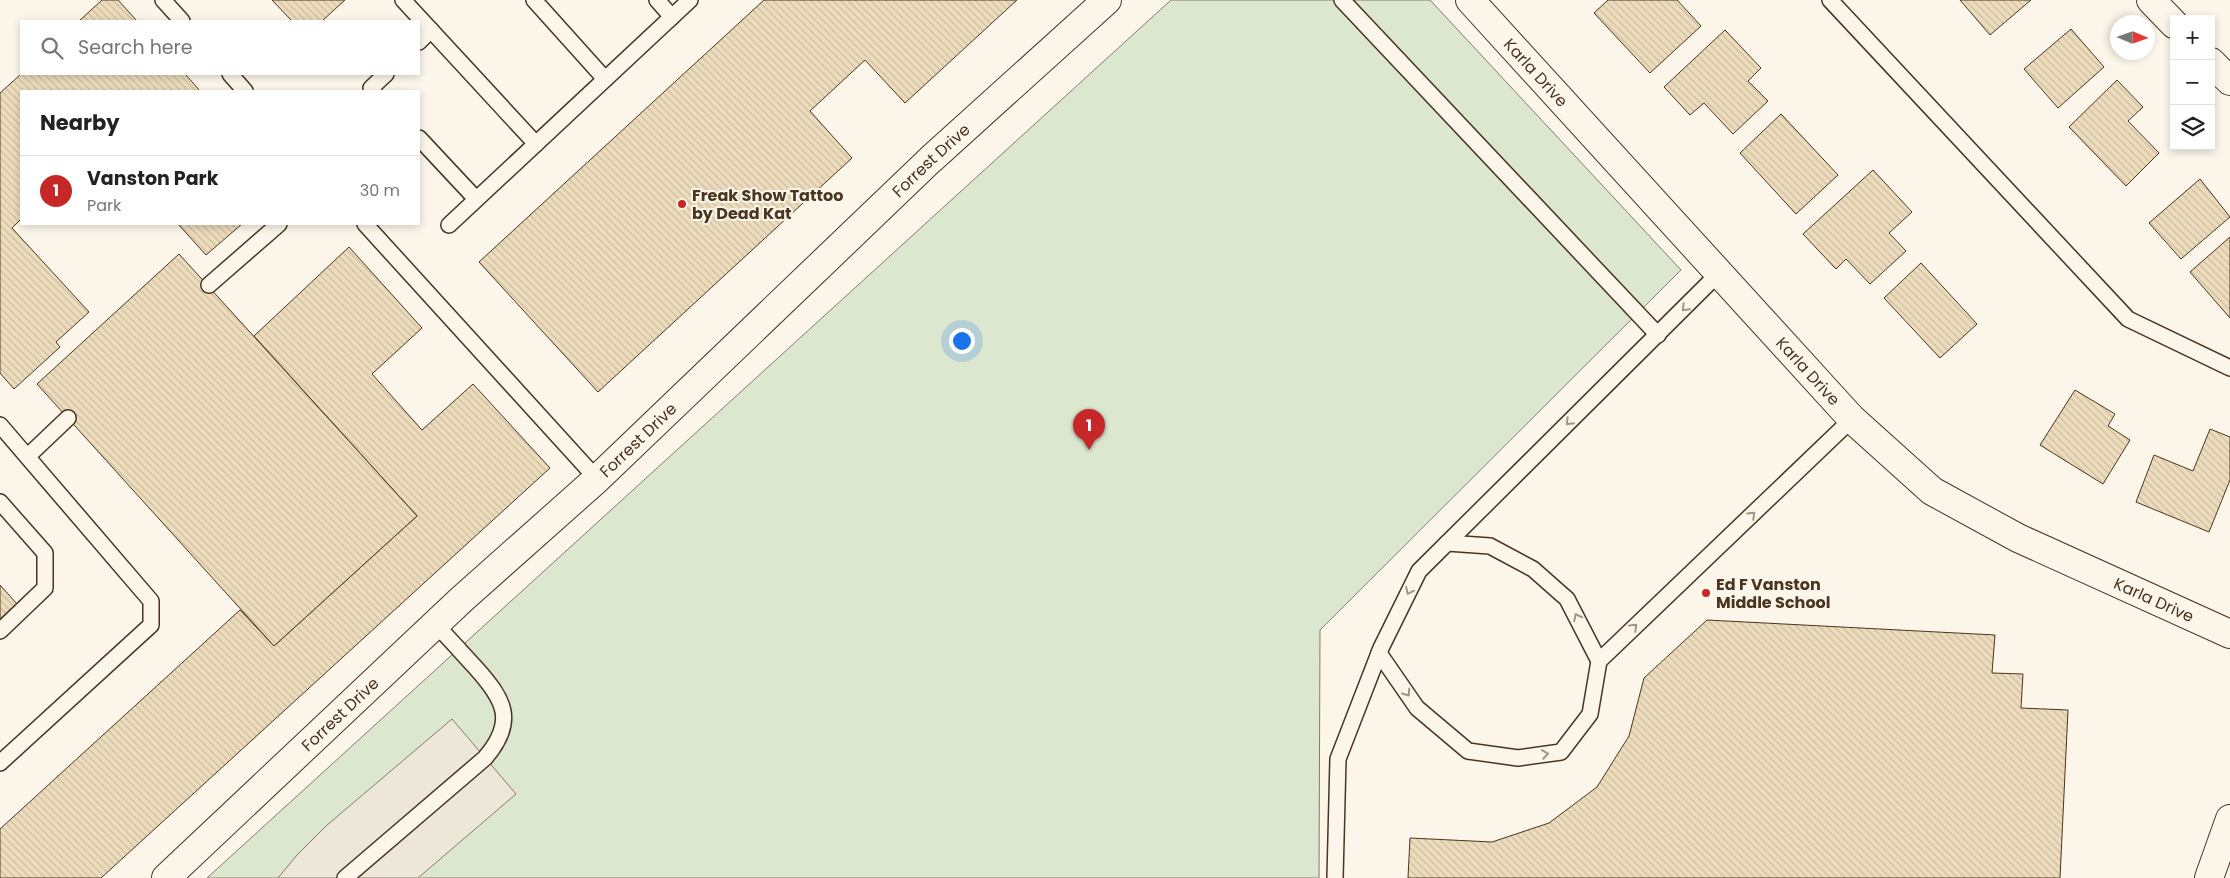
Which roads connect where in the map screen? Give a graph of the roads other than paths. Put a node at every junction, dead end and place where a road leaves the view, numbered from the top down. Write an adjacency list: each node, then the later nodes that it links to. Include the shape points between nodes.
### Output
1 (163, 0): 12 (lane)
2 (403, 0): 14 (lane)
3 (534, 0): 19 (lane)
4 (657, 0): 11 (lane)
5 (690, 0): 11 (lane)
6 (1108, 0): 37 (street, Forrest Drive, via 930,160)
7 (1342, 0): 31 (lane)
8 (1470, 0): 29 (street, Karla Drive)
9 (1830, 0): 32 (lane, via 2128,319)
10 (2152, 0): 13 (street)
11 (672, 16): 19 (lane)
12 (181, 20)
13 (2170, 20)
14 (431, 30): 15 (lane); 24 (lane)
15 (420, 41)
16 (2215, 66): 20 (street)
17 (231, 75): 21 (lane)
18 (385, 75): 22 (lane, via 371,88)
19 (605, 79): 24 (lane)
20 (2230, 82)
21 (245, 90)
22 (373, 90)
23 (420, 139): 25 (lane)
24 (536, 144): 25 (lane)
25 (476, 199): 28 (lane)
26 (278, 225): 30 (lane)
27 (366, 225): 37 (lane)
28 (449, 225)
29 (1720, 273): 31 (lane, one-way to 31); 34 (street, Karla Drive)
30 (209, 285)
31 (1658, 334): 39 (lane, one-way to 39)
32 (2230, 368)
33 (68, 418): 36 (lane)
34 (1852, 419): 42 (street, Karla Drive, via 1932,491 2018,538); 44 (lane, one-way to 34)
35 (0, 425): 36 (lane)
36 (28, 456): 45 (lane, via 151,601 151,625)
37 (597, 479): 40 (street, Forrest Drive)
38 (0, 502): 41 (lane, via 45,553 45,588)
39 (1447, 543): 43 (lane, one-way to 43, via 1419,571); 44 (lane, one-way to 39, via 1567,599 1533,569 1490,546)
40 (435, 624): 47 (street, Forrest Drive); 48 (lane, via 500,698 503,730 485,758)
41 (0, 631)
42 (2230, 634)
43 (1379, 653): 44 (lane, one-way to 44, via 1417,708 1468,750 1518,758 1561,752 1590,714); 49 (lane, via 1338,759)
44 (1599, 661)
45 (0, 763)
46 (2230, 819): 50 (street)
47 (166, 878)
48 (345, 878)
49 (1335, 878)
50 (2209, 878)

